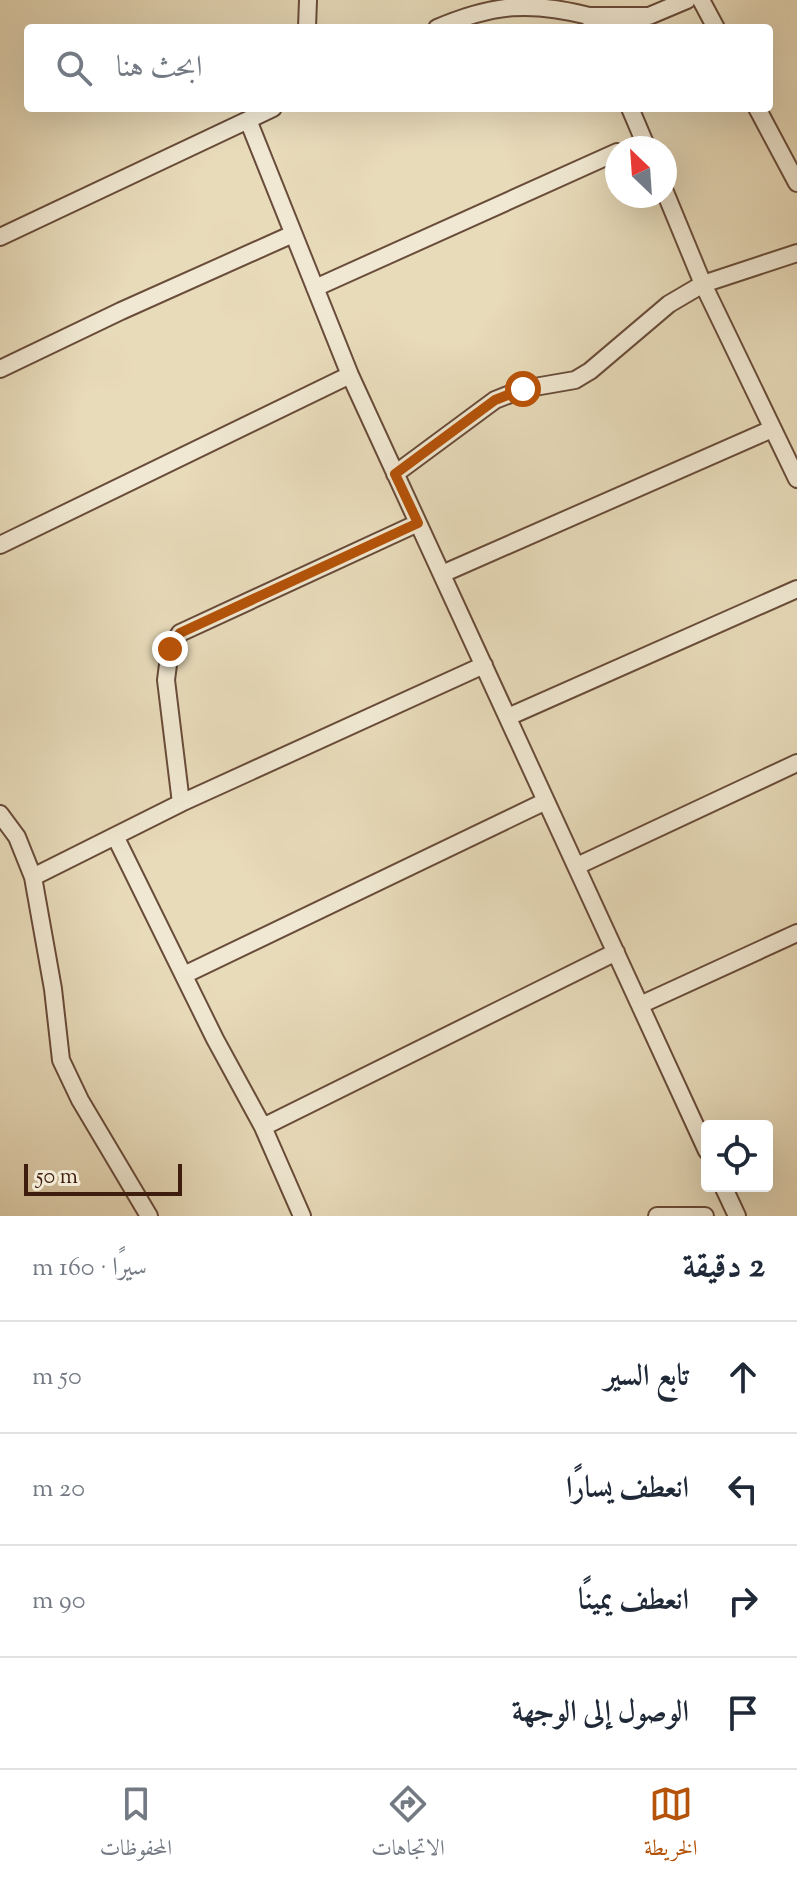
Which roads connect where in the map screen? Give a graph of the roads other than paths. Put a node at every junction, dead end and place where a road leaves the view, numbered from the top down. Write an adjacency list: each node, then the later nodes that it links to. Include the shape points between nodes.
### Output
1 (308, 0): 5 (street)
2 (687, 0): 4 (street, via 649,16)
3 (701, 0): 7 (street)
4 (592, 22): 6 (street, via 553,7 512,6)
5 (307, 24)
6 (447, 24)
7 (714, 24)
8 (265, 112): 11 (street)
9 (632, 112): 12 (street)
10 (759, 112): 14 (street)
11 (248, 120): 16 (street); 17 (street)
12 (642, 136)
13 (605, 157): 20 (street)
14 (797, 183)
15 (672, 208): 19 (street)
16 (293, 234): 20 (street); 21 (street)
17 (0, 237)
18 (797, 253): 19 (street)
19 (703, 284): 23 (street); 24 (street, via 669,304 582,376 495,400)
20 (315, 288): 22 (street)
21 (0, 369)
22 (350, 375): 24 (street); 27 (street)
23 (772, 429): 25 (street); 28 (street)
24 (395, 474): 26 (street)
25 (797, 479)
26 (418, 523): 28 (street); 34 (street, via 180,633 170,649 166,680)
27 (0, 545)
28 (442, 574): 30 (street)
29 (797, 589): 31 (street)
30 (484, 665): 31 (street); 34 (street)
31 (508, 717): 33 (street)
32 (797, 763): 37 (street)
33 (546, 801): 37 (street); 41 (street)
34 (181, 803): 36 (street)
35 (0, 814): 38 (street, via 17,837)
36 (115, 836): 38 (street); 41 (street)
37 (577, 866): 40 (street)
38 (33, 877): 46 (street, via 61,1060)
39 (797, 933): 42 (street)
40 (616, 952): 42 (street); 43 (street)
41 (184, 975): 43 (street)
42 (640, 1005): 44 (street)
43 (263, 1127): 47 (street)
44 (701, 1138)
45 (726, 1192): 50 (street)
46 (149, 1216)
47 (302, 1216)
48 (657, 1216): 49 (street)
49 (705, 1216)
50 (737, 1216)

